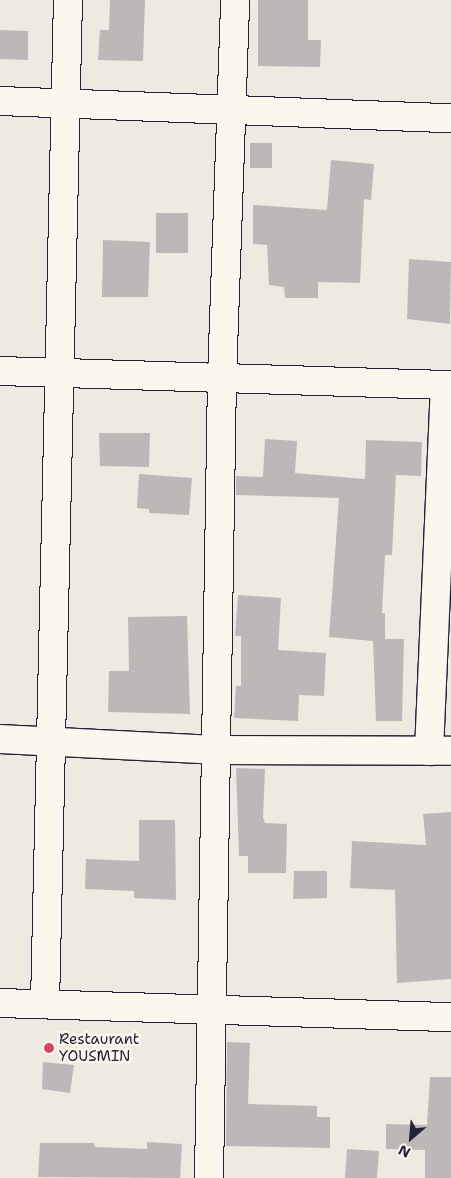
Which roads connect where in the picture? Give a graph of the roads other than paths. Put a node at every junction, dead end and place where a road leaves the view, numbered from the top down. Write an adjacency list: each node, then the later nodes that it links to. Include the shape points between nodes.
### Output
1 (68, 0): 4 (street)
2 (235, 0): 5 (street)
3 (0, 101): 4 (street)
4 (66, 104): 5 (street); 8 (street)
5 (231, 110): 6 (street); 9 (street)
6 (451, 118)
7 (0, 371): 8 (street)
8 (60, 372): 9 (street); 12 (street)
9 (222, 378): 10 (street); 13 (street)
10 (448, 385): 14 (street)
11 (0, 739): 12 (street)
12 (51, 742): 13 (street); 16 (street)
13 (215, 750): 14 (street); 17 (street)
14 (440, 751)
15 (0, 1003): 16 (street)
16 (45, 1004): 17 (street)
17 (213, 1011): 18 (street); 19 (street)
18 (451, 1017)
19 (209, 1178)

